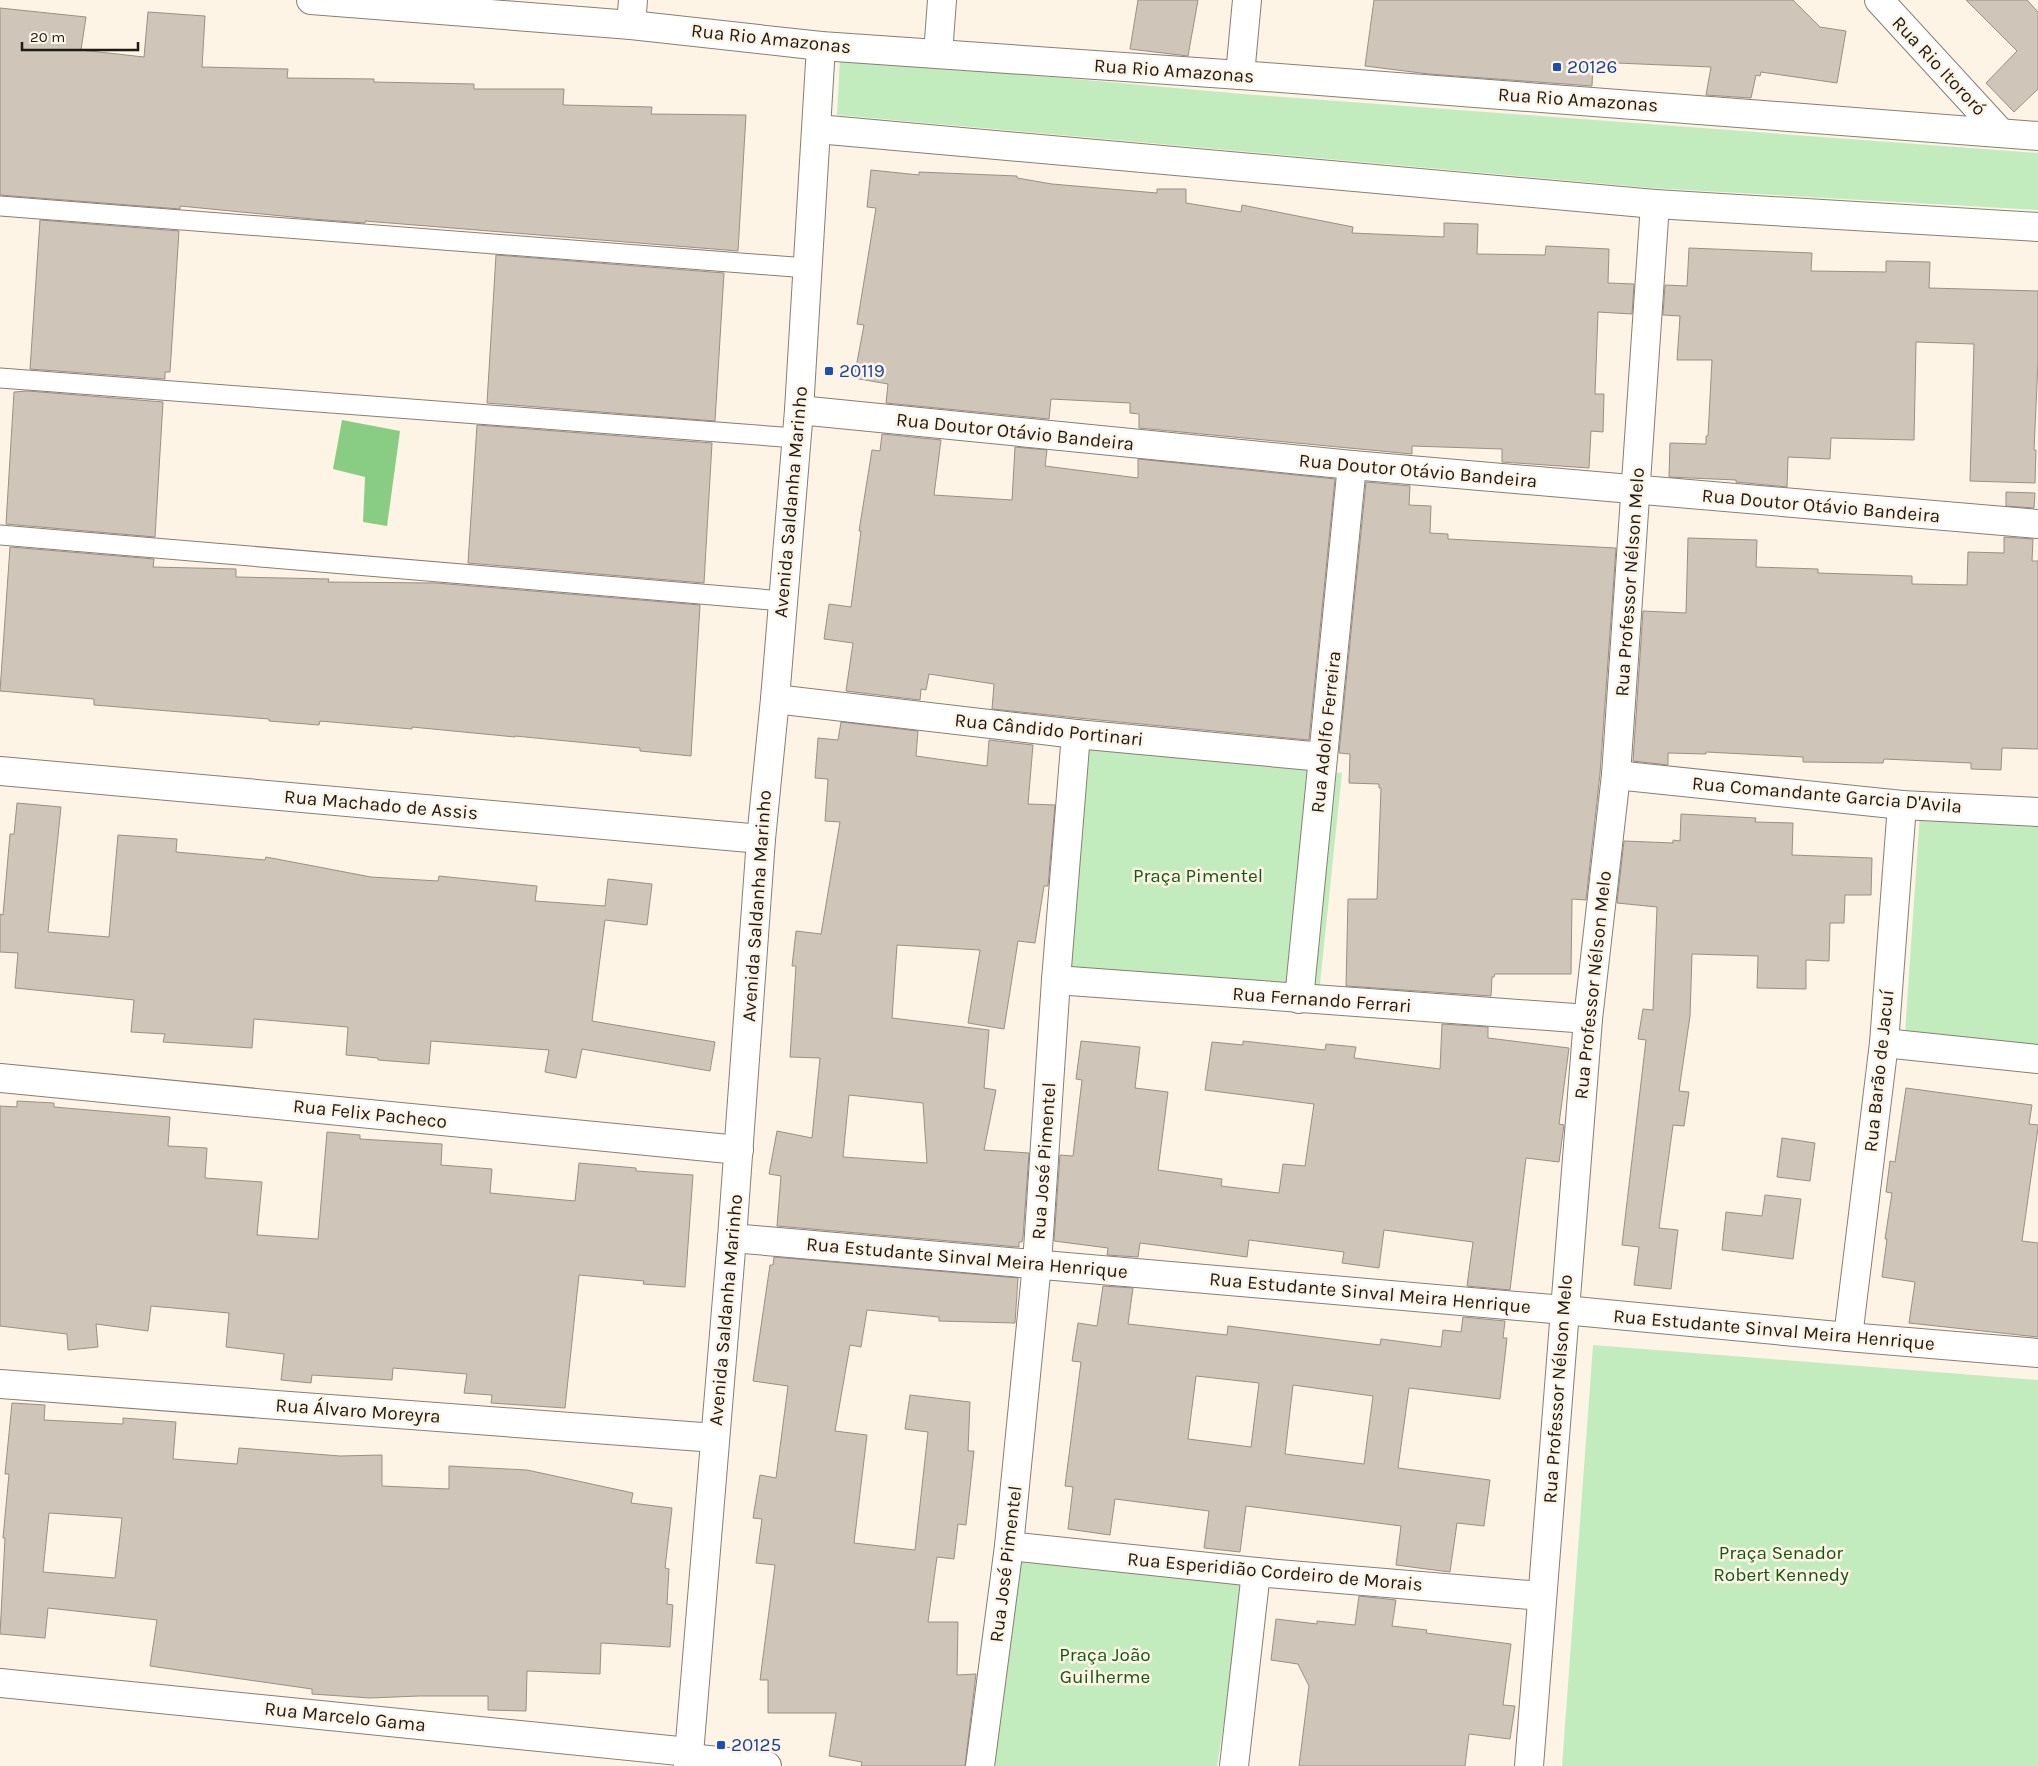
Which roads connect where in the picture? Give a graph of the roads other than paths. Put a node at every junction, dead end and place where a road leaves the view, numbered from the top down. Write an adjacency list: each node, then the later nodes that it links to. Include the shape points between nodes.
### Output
1 (311, 0): 5 (street, Rua Rio Amazonas)
2 (942, 0): 8 (street)
3 (1247, 0): 9 (street)
4 (1879, 0): 11 (street, Rua Rio Itororó)
5 (338, 1): 6 (street, Rua Rio Amazonas)
6 (632, 12): 7 (street, Rua Rio Amazonas)
7 (821, 46): 8 (street, Rua Rio Amazonas); 10 (street, Avenida Saldanha Marinho)
8 (938, 54): 9 (street, Rua Rio Amazonas)
9 (1240, 75): 11 (street, Rua Rio Amazonas)
10 (817, 129): 13 (street); 16 (street, Avenida Saldanha Marinho)
11 (2000, 132): 12 (street, Rua Rio Amazonas)
12 (2038, 136)
13 (1655, 204): 15 (street); 21 (street, Rua Professor Nélson Melo)
14 (0, 206): 16 (lane)
15 (2038, 227)
16 (807, 268): 18 (street, Avenida Saldanha Marinho)
17 (0, 378): 19 (lane)
18 (799, 410): 19 (street, Avenida Saldanha Marinho); 20 (street, Rua Doutor Otávio Bandeira)
19 (796, 438): 24 (street, Avenida Saldanha Marinho)
20 (1352, 466): 21 (street, Rua Doutor Otávio Bandeira); 27 (street, Rua Adolfo Ferreira)
21 (1636, 490): 22 (street, Rua Doutor Otávio Bandeira); 29 (street, Rua Professor Nélson Melo)
22 (2038, 524)
23 (0, 535): 24 (lane)
24 (783, 601): 25 (street, Avenida Saldanha Marinho)
25 (775, 699): 26 (street, Rua Cândido Portinari); 32 (street, Avenida Saldanha Marinho)
26 (1076, 734): 27 (street, Rua Cândido Portinari); 33 (street, Rua José Pimentel)
27 (1323, 757): 34 (street, Rua Adolfo Ferreira)
28 (0, 771): 32 (street, Rua Machado de Assis)
29 (1616, 775): 30 (street, Rua Comandante Garcia D'Avila); 35 (street, Rua Professor Nélson Melo)
30 (1902, 805): 31 (street, Rua Comandante Garcia D'Avila); 36 (street, Rua Barão de Jacuí)
31 (2038, 812)
32 (761, 839): 39 (street, Avenida Saldanha Marinho)
33 (1056, 980): 34 (street, Rua Fernando Ferrari); 41 (street, Rua José Pimentel)
34 (1299, 999): 35 (street, Rua Fernando Ferrari)
35 (1588, 1019): 42 (street, Rua Professor Nélson Melo)
36 (1884, 1043): 37 (street); 43 (street, Rua Barão de Jacuí)
37 (2038, 1059)
38 (0, 1078): 39 (street, Rua Felix Pacheco)
39 (739, 1150): 40 (street, Avenida Saldanha Marinho)
40 (732, 1238): 41 (street, Rua Estudante Sinval Meira Henrique); 46 (street, Avenida Saldanha Marinho)
41 (1037, 1264): 42 (street, Rua Estudante Sinval Meira Henrique); 47 (street, Rua José Pimentel)
42 (1564, 1310): 43 (street, Rua Estudante Sinval Meira Henrique); 49 (street, Rua Professor Nélson Melo)
43 (1848, 1338): 44 (street, Rua Estudante Sinval Meira Henrique)
44 (2038, 1353)
45 (0, 1384): 46 (street, Rua Álvaro Moreyra)
46 (715, 1438): 51 (street, Avenida Saldanha Marinho)
47 (1009, 1546): 48 (street, Rua Esperidião Cordeiro de Morais); 53 (street, Rua José Pimentel)
48 (1256, 1572): 49 (street, Rua Esperidião Cordeiro de Morais); 54 (street)
49 (1541, 1596): 55 (street, Rua Professor Nélson Melo)
50 (0, 1684): 51 (street, Rua Marcelo Gama)
51 (689, 1759): 52 (street, Rua Marcelo Gama)
52 (767, 1766)
53 (980, 1766)
54 (1234, 1766)
55 (1529, 1766)

